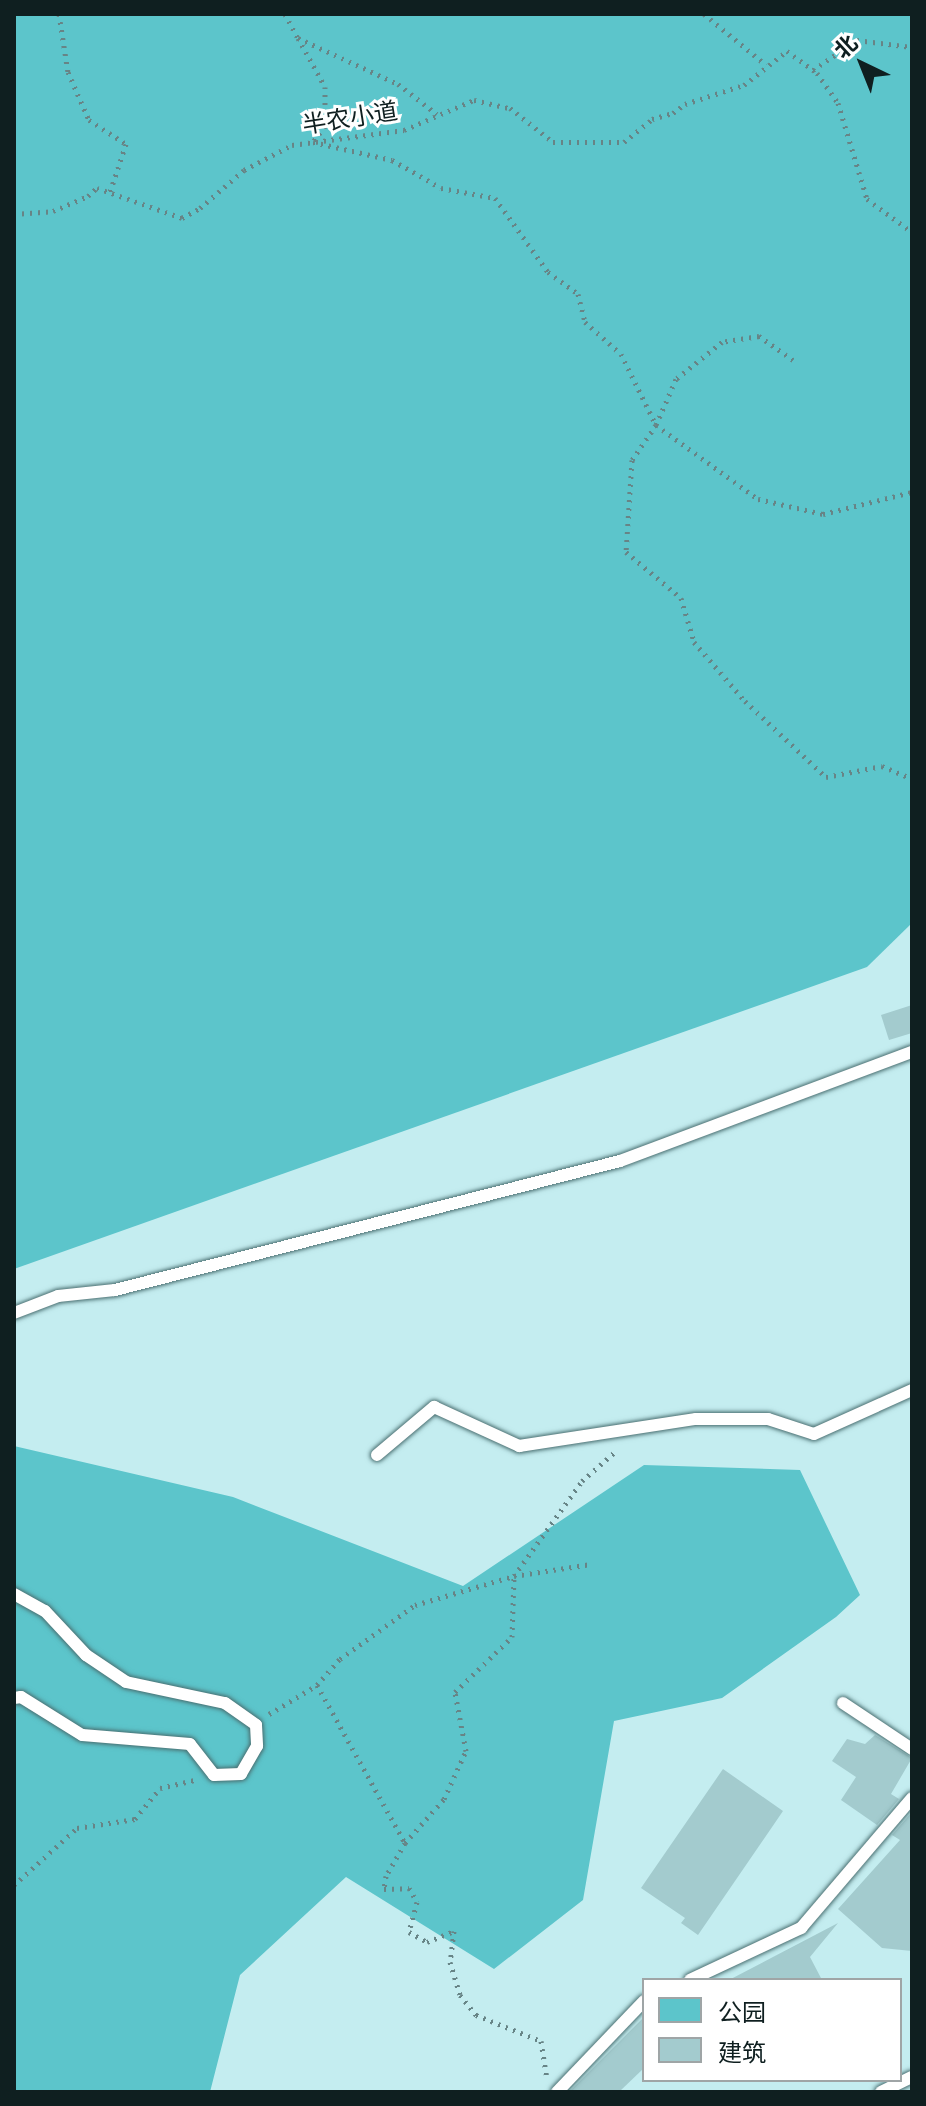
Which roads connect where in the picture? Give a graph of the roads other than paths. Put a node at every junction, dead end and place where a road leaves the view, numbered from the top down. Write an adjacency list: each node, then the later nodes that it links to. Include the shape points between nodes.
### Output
1 (912, 1052): 2 (lane, via 620,1161 115,1290 58,1296)
2 (14, 1313)
3 (912, 1390): 4 (lane, via 814,1434 768,1419 696,1419 519,1446 434,1407)
4 (377, 1455)
5 (14, 1594): 6 (lane, via 45,1611 86,1655 126,1682 225,1703 256,1725 257,1746 241,1774 214,1775 190,1744 82,1735 21,1697)
6 (14, 1698)
7 (843, 1703): 8 (lane)
8 (912, 1749)
9 (912, 1798): 10 (lane, via 801,1928)
10 (694, 1978)
11 (642, 2003): 13 (lane)
12 (902, 2082): 14 (lane)
13 (557, 2092)
14 (881, 2092)

